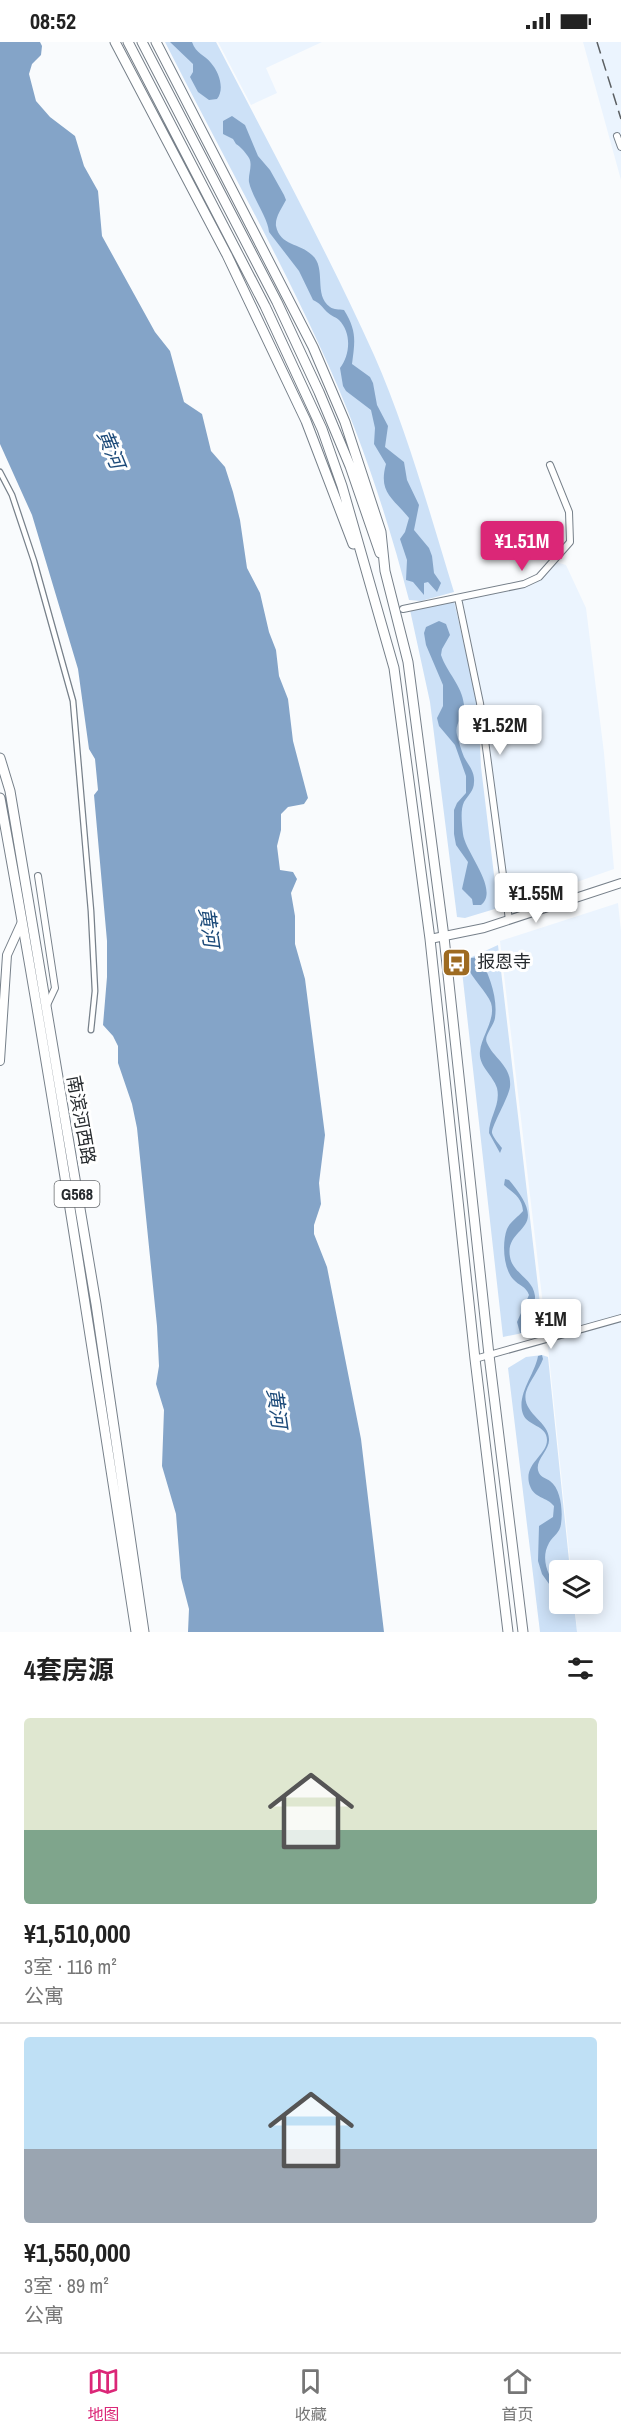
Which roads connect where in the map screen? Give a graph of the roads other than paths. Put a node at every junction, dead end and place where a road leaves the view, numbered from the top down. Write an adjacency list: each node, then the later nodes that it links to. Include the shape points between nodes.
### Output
1 (116, 42): 12 (main road, via 227,255 306,421 351,538 366,589)
2 (128, 42): 12 (main road, via 265,306 322,429)
3 (142, 42): 9 (main road, via 277,302 328,411)
4 (156, 42): 9 (main road, via 313,347 345,422 367,488 381,532)
5 (617, 136): 6 (street)
6 (621, 147)
7 (550, 465): 10 (street, via 569,512 570,542 533,581)
8 (0, 472): 23 (street, via 12,495 34,561 74,701 91,923)
9 (385, 571): 20 (main road, via 408,662)
10 (458, 598): 11 (street); 18 (street, via 480,703)
11 (404, 609)
12 (380, 616): 21 (main road, via 394,668)
13 (0, 758): 17 (main road, 南滨河西路 / G568, via 10,791)
14 (0, 798): 19 (main road, 南滨河西路 / G568)
15 (38, 876): 22 (street, via 55,988)
16 (621, 883): 18 (street)
17 (31, 913): 19 (street); 22 (main road, 南滨河西路 / G568)
18 (509, 920): 20 (street)
19 (23, 921): 24 (street, via 8,955); 28 (main road, 南滨河西路 / G568)
20 (444, 937): 21 (street); 26 (main road)
21 (430, 939): 27 (main road)
22 (45, 1008): 29 (main road, 南滨河西路 / G568, via 94,1292)
23 (91, 1030)
24 (0, 1061)
25 (621, 1318): 26 (street)
26 (489, 1355): 27 (street); 31 (main road)
27 (475, 1359): 30 (main road)
28 (136, 1632)
29 (144, 1632)
30 (508, 1632)
31 (523, 1632)

